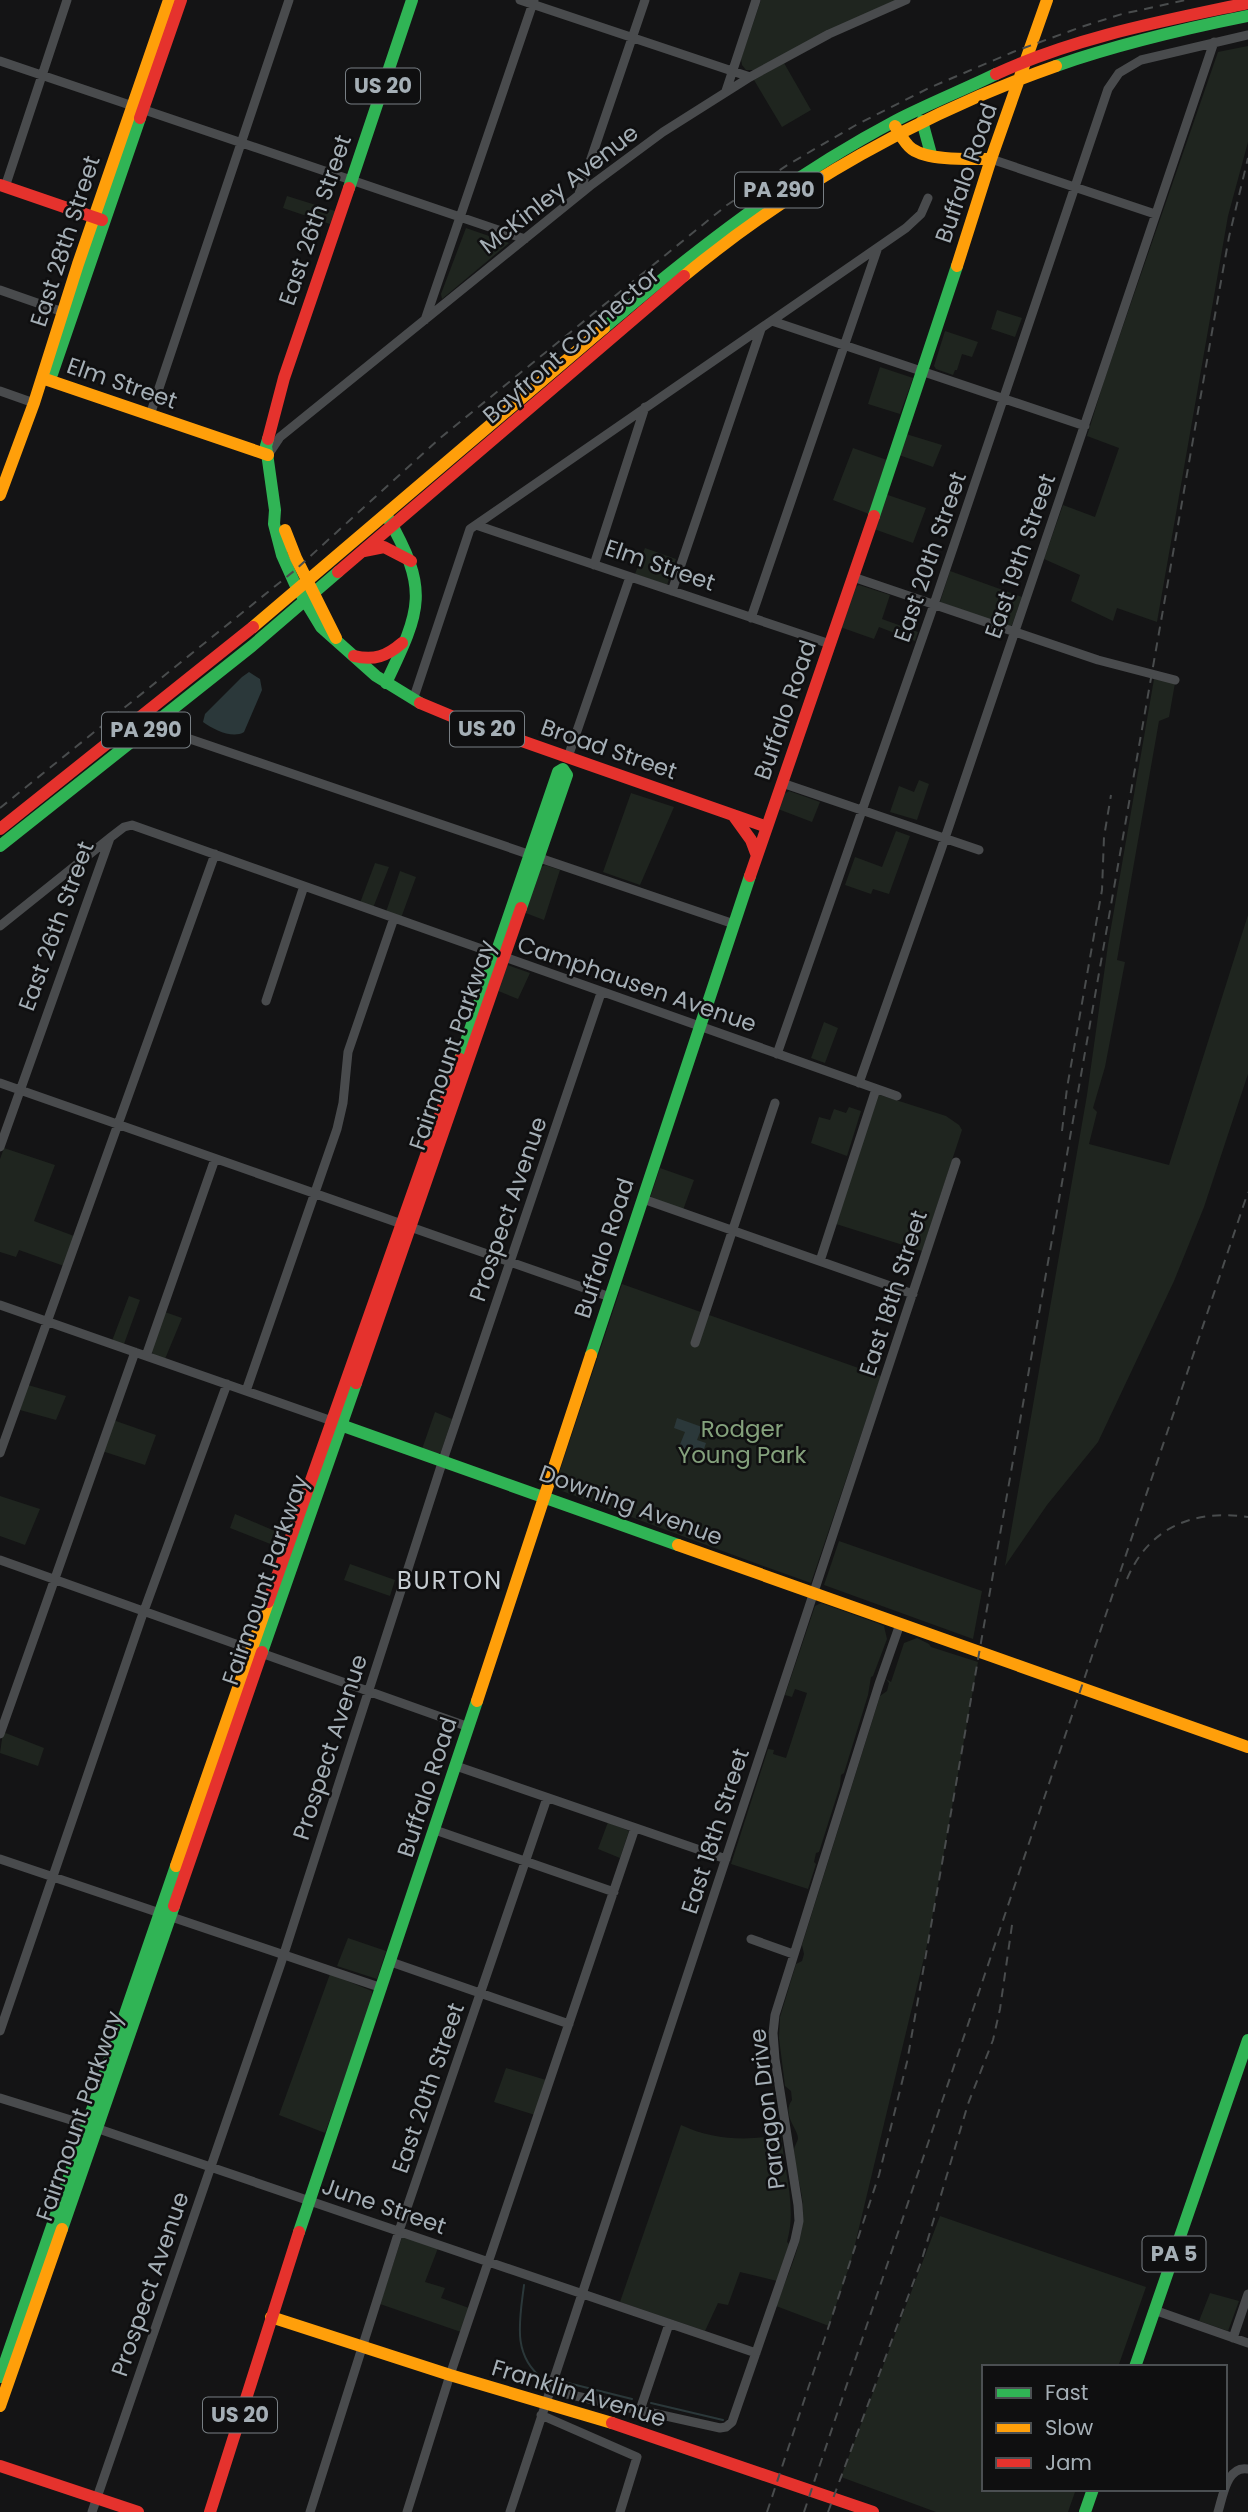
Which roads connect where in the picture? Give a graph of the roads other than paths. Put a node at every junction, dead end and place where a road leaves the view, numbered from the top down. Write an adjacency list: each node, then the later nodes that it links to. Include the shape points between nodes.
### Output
1 (67, 0): 19 (street)
2 (169, 0): 22 (main road, East 28th Street)
3 (181, 0): 22 (main road, East 28th Street)
4 (289, 0): 25 (street)
5 (412, 0): 28 (main road, East 26th Street / US 20)
6 (520, 0): 11 (street)
7 (646, 0): 15 (street)
8 (757, 0): 18 (street)
9 (906, 0): 20 (street, McKinley Avenue, via 829,34)
10 (1047, 0): 27 (main road, Buffalo Road)
11 (533, 2): 15 (street); 34 (street)
12 (1248, 3): 24 (main road, Bayfront Connector / PA 290, via 1146,24 1048,54 965,87)
13 (1248, 16): 23 (main road, Bayfront Connector / PA 290, via 1095,52 1010,82)
14 (1248, 35): 16 (street)
15 (633, 38): 18 (street); 31 (street)
16 (1214, 42): 30 (street, East 20th Street, via 1141,60 1119,73 1108,89); 33 (street, East 19th Street)
17 (0, 61): 19 (street)
18 (733, 72): 20 (street); 21 (street)
19 (42, 75): 22 (street); 29 (street)
20 (750, 77): 21 (street, McKinley Avenue)
21 (725, 92): 31 (street, McKinley Avenue)
22 (138, 107): 25 (street); 35 (main road, East 28th Street)
23 (922, 121): 24 (main road, Bayfront Connector / PA 290); 26 (main road)
24 (896, 127): 26 (main road, via 912,149); 54 (main road, Bayfront Connector / PA 290, via 808,171 711,238)
25 (241, 142): 28 (street); 50 (street)
26 (931, 154): 27 (main road)
27 (991, 159): 30 (street); 44 (main road, Buffalo Road)
28 (351, 179): 34 (street); 52 (main road, East 26th Street / US 20, via 279,395 267,441)
29 (2, 186): 35 (main road)
30 (1074, 187): 33 (street); 47 (street, East 20th Street)
31 (578, 196): 36 (street, McKinley Avenue)
32 (928, 198): 37 (street, via 915,220)
33 (1155, 215): 51 (street, East 19th Street)
34 (461, 216): 36 (street); 40 (street)
35 (100, 220): 39 (main road, East 28th Street); 45 (main road, East 28th Street)
36 (525, 239): 40 (street, McKinley Avenue)
37 (878, 248): 41 (street); 43 (street)
38 (0, 290): 39 (street)
39 (63, 312): 45 (main road, East 28th Street)
40 (425, 321): 52 (street, McKinley Avenue, via 278,439)
41 (772, 321): 42 (street); 43 (street)
42 (761, 329): 49 (street); 62 (street)
43 (844, 346): 44 (street); 65 (street)
44 (923, 372): 47 (street); 60 (main road, Buffalo Road)
45 (46, 379): 48 (main road, East 28th Street); 50 (main road, Elm Street)
46 (0, 391): 48 (street)
47 (1003, 400): 51 (street); 63 (street, East 20th Street)
48 (34, 403): 53 (main road, East 28th Street)
49 (645, 407): 55 (street); 58 (street)
50 (150, 415): 52 (main road, Elm Street)
51 (1085, 426): 66 (street, East 19th Street)
52 (268, 455): 69 (main road, Broad Street / US 20, via 274,524 295,584 321,627)
53 (1, 490)
54 (389, 520): 56 (main road, Bayfront Connector / PA 290); 57 (main road); 61 (main road, Bayfront Connector / PA 290)
55 (476, 525): 58 (street, Elm Street); 72 (street, via 468,532)
56 (361, 552): 57 (main road, via 384,547); 61 (main road, Bayfront Connector / PA 290)
57 (411, 561): 67 (main road, via 418,596)
58 (594, 565): 59 (street, Elm Street)
59 (630, 577): 62 (street, Elm Street); 74 (street, Fairmount Parkway)
60 (853, 578): 63 (street); 68 (main road, Buffalo Road)
61 (321, 579): 64 (main road, Bayfront Connector / PA 290)
62 (672, 591): 65 (street, Elm Street)
63 (933, 605): 66 (street); 76 (street, East 20th Street)
64 (287, 608): 79 (main road, Bayfront Connector / PA 290); 82 (main road, Bayfront Connector / PA 290, via 207,683)
65 (751, 618): 68 (street, Elm Street)
66 (1014, 633): 70 (street); 81 (street, East 19th Street)
67 (407, 639): 69 (main road, via 380,659); 71 (main road)
68 (831, 644): 75 (main road, Buffalo Road)
69 (354, 656): 71 (main road, Broad Street / US 20)
70 (1175, 680)
71 (386, 683): 72 (main road, Broad Street / US 20)
72 (413, 700): 74 (main road, Broad Street / US 20)
73 (187, 738): 85 (street)
74 (566, 763): 77 (main road, Broad Street / US 20); 85 (main road, Fairmount Parkway, via 567,775)
75 (782, 783): 76 (street); 78 (main road, Buffalo Road)
76 (863, 811): 81 (street); 95 (street, East 20th Street)
77 (733, 814): 78 (main road, Broad Street / US 20); 86 (main road)
78 (767, 827): 86 (main road, Buffalo Road / US 20)
79 (0, 829)
80 (110, 837): 84 (street, Camphausen Avenue, via 128,825); 90 (street); 99 (street, East 26th Street)
81 (944, 838): 83 (street); 97 (street, East 19th Street)
82 (0, 846)
83 (979, 850)
84 (215, 854): 87 (street, Camphausen Avenue); 102 (street)
85 (534, 856): 89 (street); 91 (main road, Fairmount Parkway)
86 (757, 856): 89 (main road, Buffalo Road / US 20)
87 (304, 886): 88 (street, Camphausen Avenue); 93 (street)
88 (394, 918): 91 (street, Camphausen Avenue); 106 (street, via 352,1037 341,1114)
89 (734, 924): 94 (main road, Buffalo Road / US 20)
90 (0, 926)
91 (500, 957): 92 (street, Camphausen Avenue); 108 (main road, Fairmount Parkway)
92 (601, 993): 94 (street, Camphausen Avenue); 111 (street, Prospect Avenue)
93 (266, 1001)
94 (699, 1027): 95 (street, Camphausen Avenue); 107 (main road, Buffalo Road / US 20)
95 (777, 1054): 97 (street, Camphausen Avenue)
96 (0, 1083): 99 (street)
97 (859, 1083): 98 (street, Camphausen Avenue)
98 (876, 1089): 100 (street, Camphausen Avenue); 110 (street)
99 (20, 1090): 102 (street); 103 (street, East 26th Street)
100 (897, 1096)
101 (775, 1103): 109 (street)
102 (118, 1125): 104 (street); 115 (street)
103 (0, 1147)
104 (215, 1159): 106 (street); 118 (street)
105 (956, 1162): 112 (street, East 18th Street)
106 (315, 1194): 108 (street); 120 (street)
107 (643, 1199): 109 (street); 113 (main road, Buffalo Road / US 20)
108 (405, 1225): 111 (street); 121 (main road, Fairmount Parkway)
109 (732, 1230): 110 (street); 116 (street)
110 (820, 1261): 112 (street)
111 (511, 1262): 113 (street); 123 (street, Prospect Avenue)
112 (913, 1294): 127 (street, East 18th Street)
113 (610, 1297): 124 (main road, Buffalo Road / US 20)
114 (0, 1305): 115 (street, Downing Avenue)
115 (48, 1321): 117 (street, Downing Avenue); 122 (street)
116 (695, 1343)
117 (135, 1352): 118 (street, Downing Avenue); 126 (street)
118 (146, 1356): 119 (street, Downing Avenue)
119 (227, 1384): 120 (street, Downing Avenue); 128 (street)
120 (246, 1391): 121 (street, Downing Avenue)
121 (337, 1423): 123 (main road, Downing Avenue); 130 (main road, Fairmount Parkway)
122 (0, 1453)
123 (443, 1461): 124 (main road, Downing Avenue); 131 (street, Prospect Avenue)
124 (545, 1496): 127 (main road, Downing Avenue); 132 (main road, Buffalo Road / US 20)
125 (0, 1560): 126 (street)
126 (54, 1579): 128 (street); 133 (street)
127 (814, 1592): 129 (main road, Downing Avenue); 140 (street, East 18th Street)
128 (144, 1611): 130 (street); 142 (street)
129 (900, 1623): 134 (main road, Downing Avenue); 146 (street, Paragon Drive)
130 (256, 1651): 131 (street); 144 (main road, Fairmount Parkway)
131 (368, 1691): 132 (street); 147 (street, Prospect Avenue)
132 (469, 1727): 135 (main road, Buffalo Road / US 20)
133 (0, 1734)
134 (1248, 1747)
135 (456, 1766): 136 (street); 138 (main road, Buffalo Road / US 20)
136 (547, 1798): 137 (street); 141 (street, East 20th Street)
137 (635, 1828): 140 (street); 143 (street)
138 (435, 1830): 141 (street); 148 (main road, Buffalo Road / US 20)
139 (0, 1859): 142 (street)
140 (726, 1859): 160 (street, East 18th Street)
141 (525, 1863): 143 (street); 150 (street, East 20th Street)
142 (51, 1877): 144 (street); 152 (street)
143 (614, 1892): 151 (street)
144 (165, 1915): 147 (street); 155 (main road, Fairmount Parkway)
145 (751, 1939): 146 (street)
146 (793, 1954): 168 (street, Paragon Drive, via 773,2033 799,2221)
147 (283, 1955): 149 (street); 156 (street, Prospect Avenue)
148 (391, 1962): 149 (main road, Buffalo Road / US 20); 150 (street)
149 (382, 1988): 157 (main road, Buffalo Road / US 20)
150 (480, 1994): 151 (street); 158 (street, East 20th Street)
151 (569, 2024): 159 (street)
152 (0, 2031)
153 (1248, 2040): 162 (main road, PA 5)
154 (0, 2098): 155 (street, June Street)
155 (92, 2127): 156 (street, June Street); 171 (main road, Fairmount Parkway); 173 (main road, Fairmount Parkway)
156 (211, 2167): 157 (street, June Street); 181 (street, Prospect Avenue)
157 (309, 2201): 158 (street, June Street); 163 (main road, Buffalo Road / US 20)
158 (399, 2231): 159 (street, June Street); 167 (street, East 20th Street)
159 (488, 2262): 160 (street, June Street); 170 (street)
160 (581, 2294): 164 (street, June Street); 172 (street, East 18th Street)
161 (1248, 2294): 165 (street)
162 (1154, 2310): 165 (street); 169 (main road, PA 5)
163 (271, 2317): 167 (main road, Franklin Avenue); 184 (main road, Buffalo Road / US 20)
164 (669, 2324): 168 (street, June Street); 174 (street)
165 (1233, 2337): 166 (street)
166 (1248, 2343)
167 (362, 2347): 170 (main road, Franklin Avenue); 185 (street, East 20th Street)
168 (756, 2353): 174 (street, Paragon Drive, via 726,2427)
169 (1136, 2365)
170 (450, 2375): 172 (main road, Franklin Avenue); 186 (street)
171 (0, 2377)
172 (547, 2396): 174 (street); 175 (street, East 18th Street); 189 (main road, Franklin Avenue)
173 (0, 2406)
174 (640, 2410)
175 (541, 2415): 187 (street, East 18th Street); 188 (street, via 637,2457)
176 (0, 2466): 181 (main road)
177 (1243, 2469): 178 (street, via 1232,2473)
178 (1227, 2487)
179 (1092, 2491): 190 (main road)
180 (1226, 2491): 191 (street)
181 (96, 2498): 182 (street, Prospect Avenue); 183 (main road)
182 (92, 2512)
183 (138, 2512)
184 (210, 2512)
185 (310, 2512)
186 (407, 2512)
187 (510, 2512)
188 (620, 2512)
189 (873, 2512)
190 (1085, 2512)
191 (1218, 2512)

